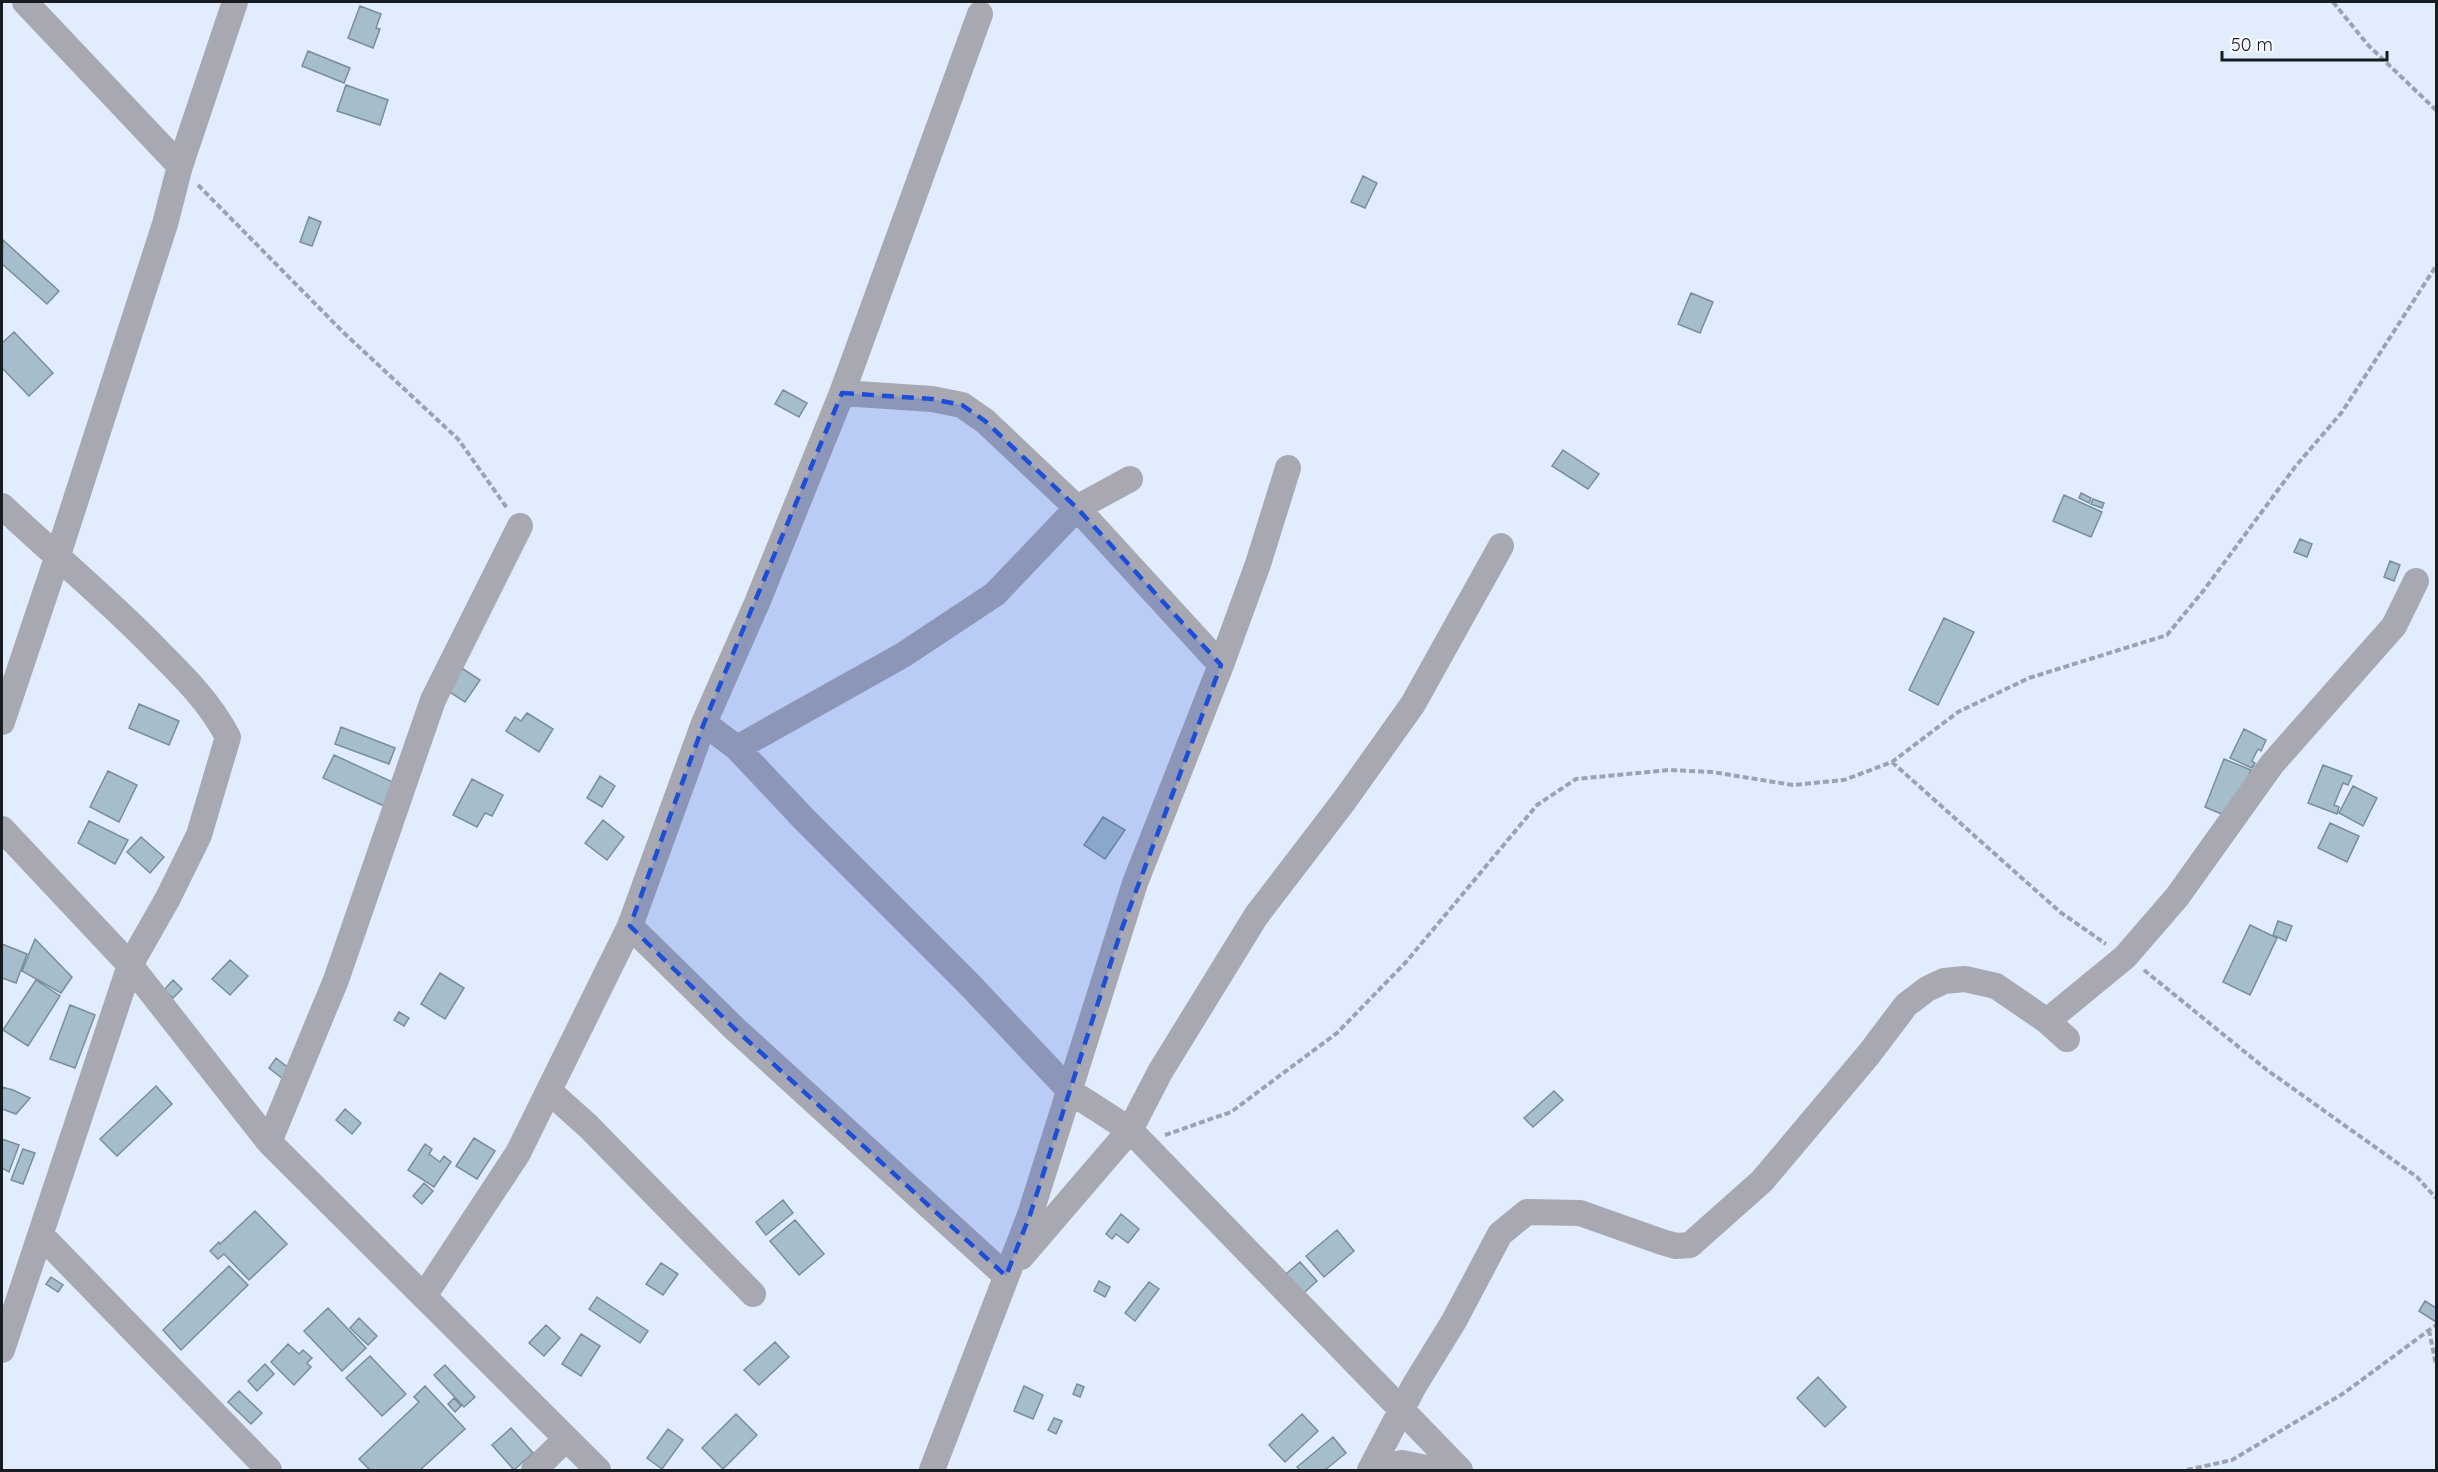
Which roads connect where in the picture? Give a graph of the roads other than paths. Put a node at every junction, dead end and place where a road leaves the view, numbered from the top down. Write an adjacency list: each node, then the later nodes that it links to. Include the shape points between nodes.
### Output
1 (25, 2): 4 (street)
2 (238, 2): 4 (street)
3 (980, 14): 5 (street)
4 (180, 166): 12 (street, via 165,224)
5 (842, 393): 9 (street, via 962,405 985,421); 16 (street)
6 (1288, 468): 14 (street)
7 (1130, 479): 9 (street)
8 (2, 506): 12 (street)
9 (1077, 508): 14 (street); 17 (street, via 995,594 903,655)
10 (520, 526): 26 (street, via 433,700 336,980)
11 (1501, 546): 25 (street, via 1413,704 1256,916 1160,1072)
12 (57, 558): 15 (street); 20 (street, via 118,609 198,691 228,736 200,835)
13 (2416, 581): 21 (street, via 2394,626 2272,764 2177,897 2125,957)
14 (1221, 665): 24 (street, via 1135,883)
15 (2, 722)
16 (704, 723): 17 (street); 19 (street)
17 (737, 748): 24 (street)
18 (2, 829): 20 (street)
19 (630, 926): 23 (street); 28 (street, via 735,1029)
20 (130, 965): 26 (street); 27 (street)
21 (2047, 1021): 22 (street); 32 (street, via 1996,986 1965,979 1944,981 1927,990 1906,1005 1762,1180 1690,1245 1662,1242 1580,1213 1527,1212 1500,1234)
22 (2067, 1039)
23 (549, 1091): 29 (street); 30 (street, via 518,1153)
24 (1071, 1092): 25 (street); 28 (street)
25 (1137, 1136): 28 (street); 32 (street)
26 (269, 1142): 30 (street)
27 (41, 1235): 31 (street); 34 (street)
28 (1006, 1276): 37 (street)
29 (753, 1294)
30 (424, 1296): 33 (street)
31 (2, 1350)
32 (1401, 1412): 38 (street); 40 (street)
33 (566, 1439): 35 (street); 36 (street)
34 (269, 1470)
35 (534, 1470)
36 (598, 1470)
37 (932, 1470)
38 (1371, 1470): 39 (street, via 1402,1463)
39 (1436, 1470)
40 (1460, 1470)

